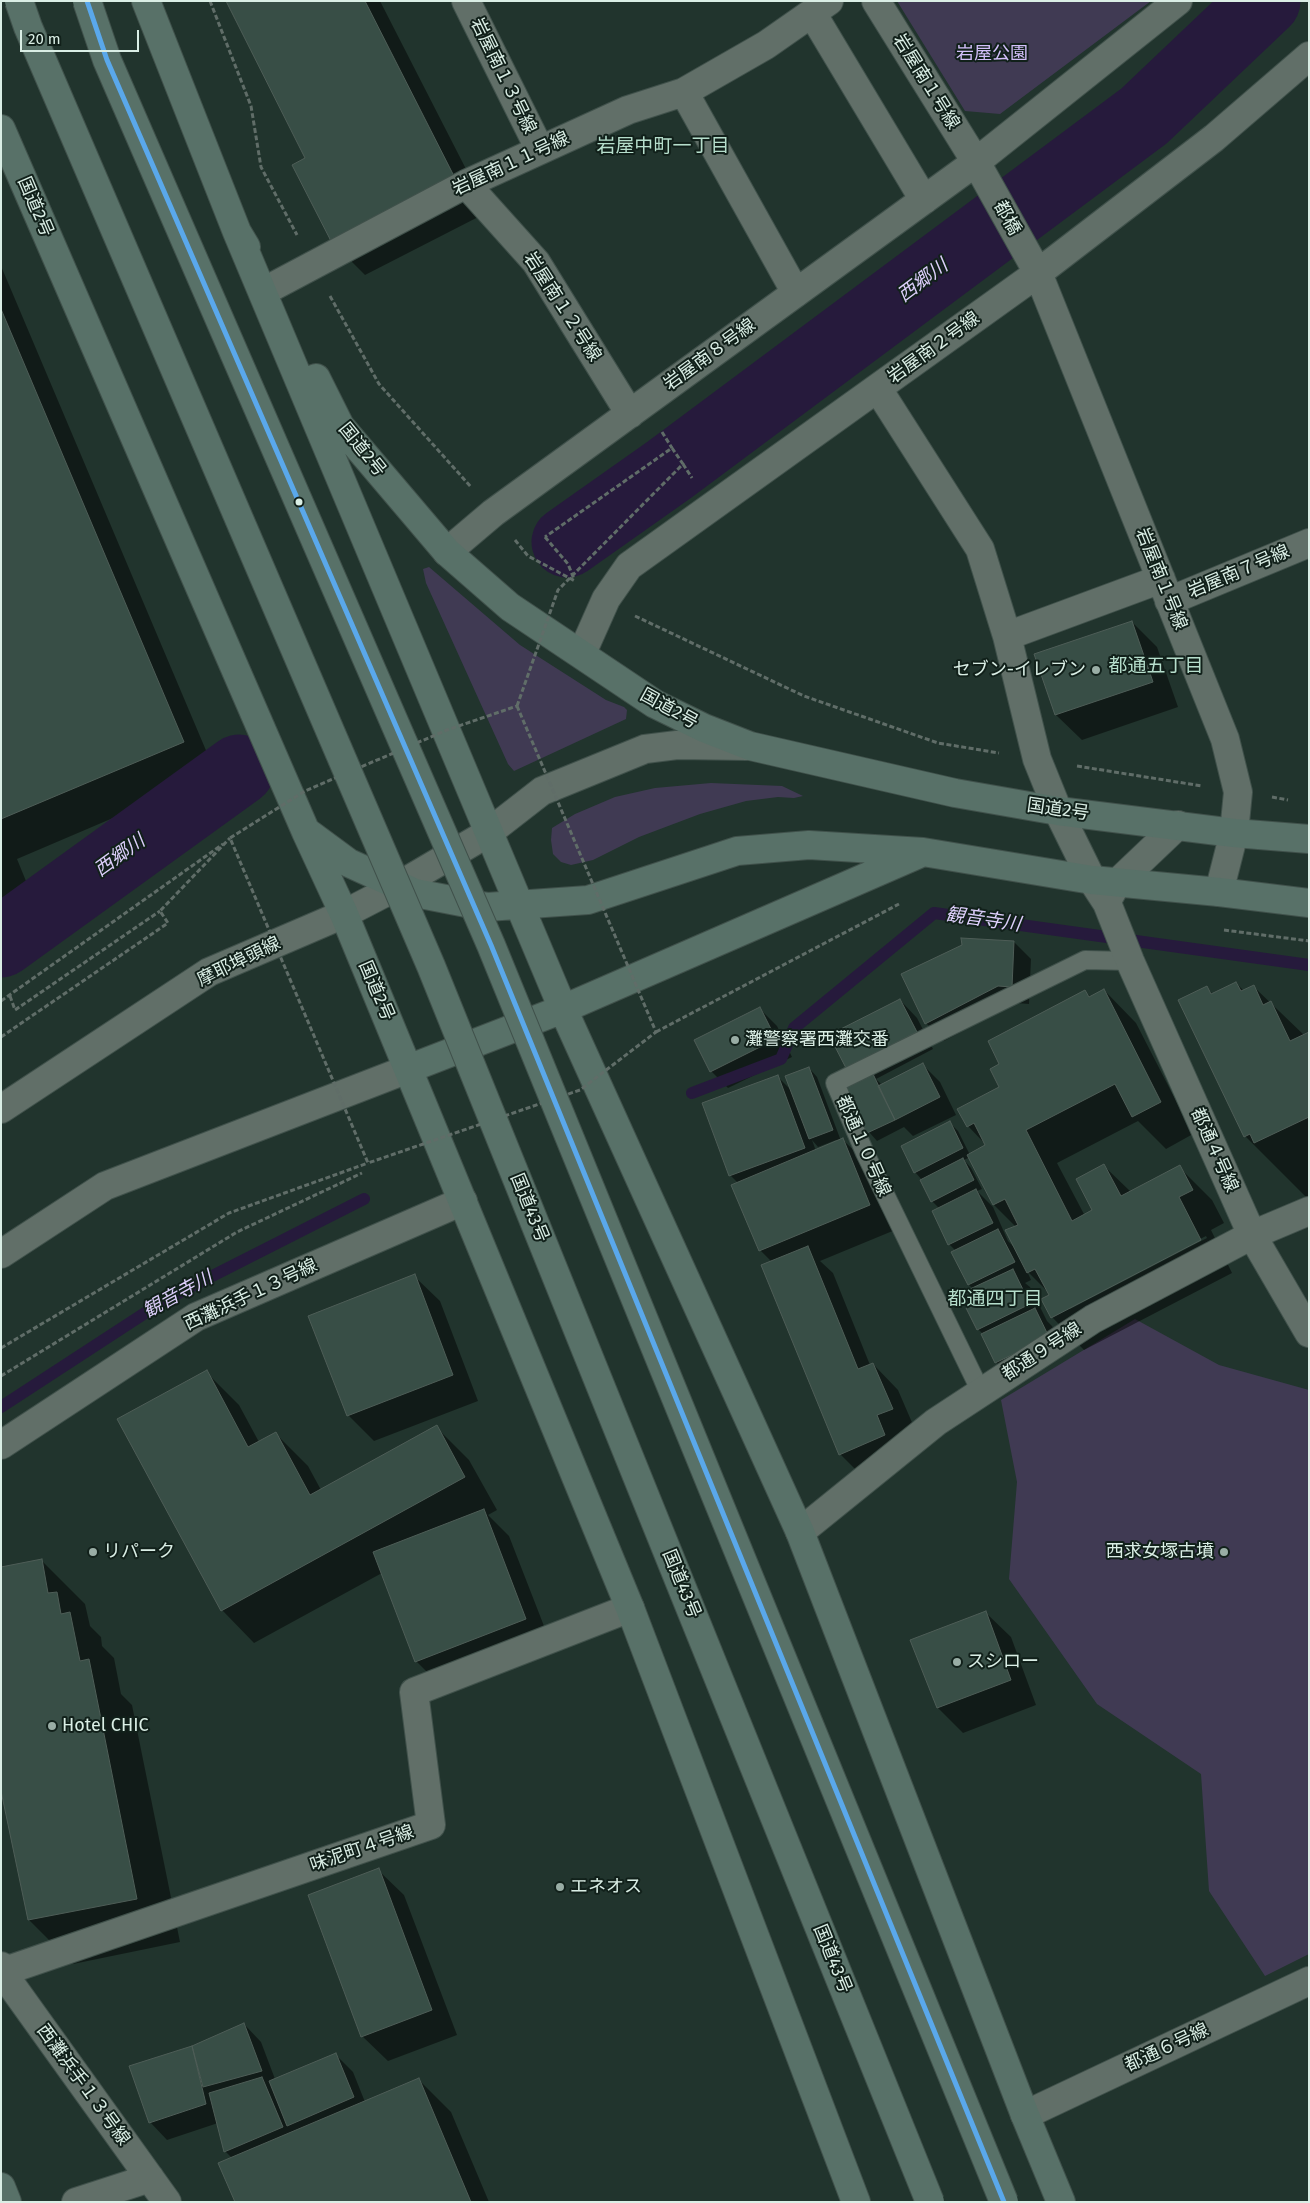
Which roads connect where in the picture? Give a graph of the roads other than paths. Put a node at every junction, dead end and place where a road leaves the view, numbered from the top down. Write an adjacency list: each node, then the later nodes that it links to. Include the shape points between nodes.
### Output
1 (19, 1): 62 (highway, 国道43号, bridge, via 431,966)
2 (87, 1): 63 (highway, bridge, via 107,60 491,945)
3 (146, 1): 15 (highway, 国道2号)
4 (466, 1): 11 (street, 岩屋南１３号線)
5 (876, 1): 12 (street, 岩屋南１号線)
6 (1178, 1): 12 (street, 岩屋南８号線)
7 (820, 7): 9 (street, 岩屋南１１号線, via 766,46); 14 (street)
8 (1309, 56): 16 (street, 岩屋南２号線, via 1214,138)
9 (684, 92): 11 (street, 岩屋南１１号線, via 628,110); 18 (street)
10 (1, 129): 29 (highway, 国道2号)
11 (540, 150): 13 (street, 岩屋南１１号線)
12 (976, 162): 14 (street, 岩屋南８号線); 16 (street, 都橋)
13 (466, 184): 17 (street, 岩屋南１１号線); 20 (street, 岩屋南１２号線, via 536,262)
14 (924, 200): 18 (street, 岩屋南８号線)
15 (237, 232): 17 (highway, 国道2号); 30 (highway, 国道2号)
16 (1038, 273): 19 (street, 岩屋南２号線); 23 (street, 岩屋南１号線)
17 (272, 287): 22 (highway, 国道2号, via 340,426)
18 (796, 293): 20 (street, 岩屋南８号線)
19 (878, 388): 24 (street, 都通４号線, via 980,549); 25 (street, 岩屋南２号線, via 629,566 606,599)
20 (630, 414): 22 (street, 岩屋南８号線, via 493,513)
21 (1309, 543): 23 (street, 岩屋南７号線)
22 (447, 552): 25 (highway, 国道2号, via 510,607)
23 (1165, 590): 24 (street, 岩屋南７号線); 31 (street, 岩屋南１号線, via 1224,739 1238,792)
24 (1007, 636): 27 (street, 都通４号線, via 1037,759)
25 (582, 653): 26 (highway, 国道2号, via 655,704)
26 (750, 746): 27 (highway, 国道2号, via 955,793); 30 (street, 摩耶埠頭線, via 677,745 645,749 542,791)
27 (1058, 811): 28 (highway, 国道2号); 35 (street, 都通４号線)
28 (1178, 825): 31 (highway, 国道2号); 35 (street)
29 (306, 832): 34 (highway, via 349,863); 39 (highway, 国道2号)
30 (488, 833): 34 (street, 摩耶埠頭線); 38 (highway, 国道2号)
31 (1234, 833): 32 (highway, 国道2号); 36 (street, 岩屋南１号線)
32 (1309, 840)
33 (922, 852): 35 (highway); 38 (highway, via 809,845 737,850 588,900); 41 (highway)
34 (398, 886): 38 (highway, via 414,893 487,907); 39 (street, 摩耶埠頭線)
35 (1105, 888): 36 (highway); 40 (street, 都通４号線)
36 (1219, 892): 37 (highway)
37 (1309, 903)
38 (519, 906): 41 (highway, 国道2号)
39 (344, 914): 42 (highway, 国道2号); 43 (street, 摩耶埠頭線, via 209,972)
40 (1130, 961): 46 (street, 都通４号線); 49 (lane, 都通１０号線, via 1085,960 835,1083 865,1153)
41 (563, 1009): 42 (highway); 51 (highway, 国道2号)
42 (408, 1068): 44 (highway, 国道2号); 47 (street, via 105,1186)
43 (1, 1109)
44 (463, 1201): 50 (street, 西灘浜手１３号線, via 196,1317); 52 (highway, 国道2号)
45 (1309, 1211): 46 (street, 都通９号線)
46 (1252, 1235): 48 (street, 都通４号線); 49 (street, 都通９号線, via 1093,1319)
47 (1, 1254)
48 (1309, 1333)
49 (981, 1392): 51 (street, 都通９号線, via 936,1422)
50 (1, 1445)
51 (800, 1532): 55 (highway, 国道2号)
52 (630, 1608): 53 (street, 味泥町４号線, via 414,1692 431,1825); 61 (highway, 国道2号)
53 (2, 1969): 56 (street, 西灘浜手１３号線)
54 (1309, 1981): 55 (street, 都通６号線)
55 (1025, 2115): 64 (highway, 国道2号)
56 (150, 2178): 59 (street); 60 (street, 西灘浜手１３号線)
57 (1, 2187): 58 (highway)
58 (7, 2202)
59 (76, 2202)
60 (167, 2202)
61 (856, 2202)
62 (930, 2202)
63 (1004, 2202)
64 (1061, 2202)

